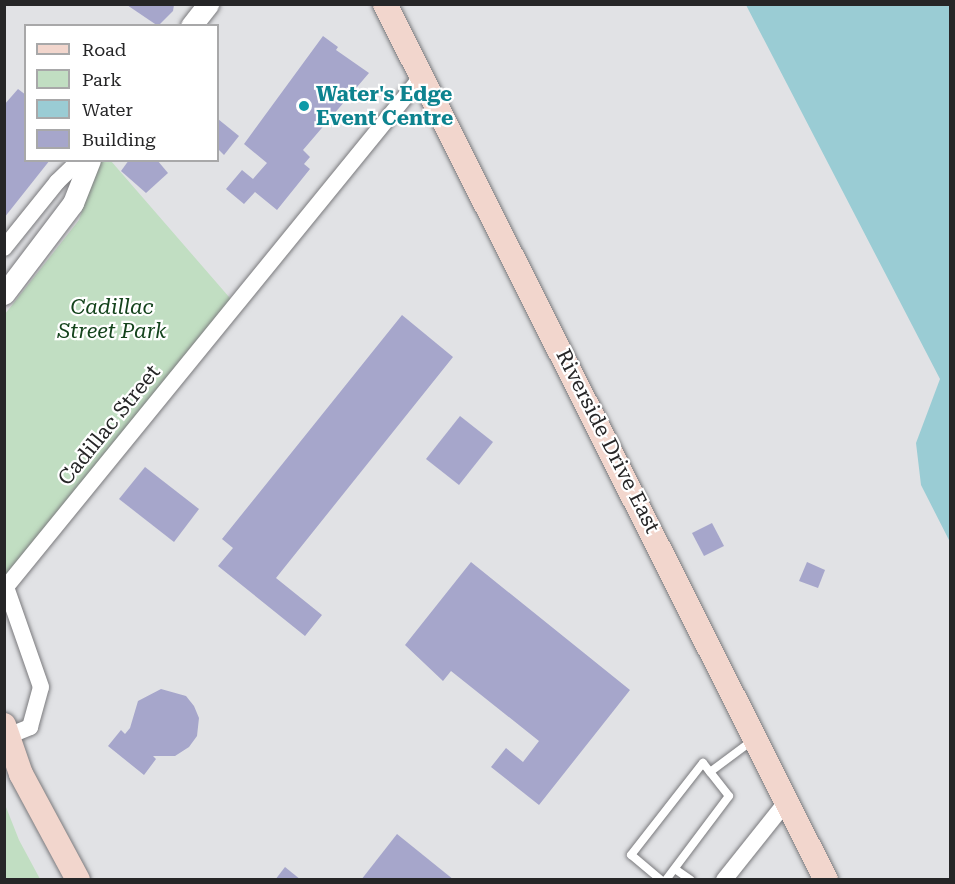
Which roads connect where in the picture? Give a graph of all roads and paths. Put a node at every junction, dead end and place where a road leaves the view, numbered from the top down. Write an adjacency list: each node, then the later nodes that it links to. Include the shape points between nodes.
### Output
1 (208, 4): 3 (street)
2 (385, 4): 4 (main road, Riverside Drive East)
3 (193, 24)
4 (423, 75): 9 (street, Cadillac Street, via 6,587 41,687 30,727); 10 (main road, Riverside Drive East)
5 (78, 162): 7 (street)
6 (89, 162): 8 (street, via 73,202)
7 (4, 249)
8 (4, 294)
9 (6, 731): 14 (main road, via 21,774)
10 (756, 738): 11 (lane); 12 (main road, Riverside Drive East)
11 (710, 772): 13 (lane, via 729,796); 15 (lane, via 703,763 632,855)
12 (787, 801): 18 (street); 19 (main road, Riverside Drive East)
13 (675, 869): 16 (lane); 17 (lane)
14 (78, 879)
15 (661, 879)
16 (666, 879)
17 (691, 879)
18 (724, 879)
19 (826, 879)

